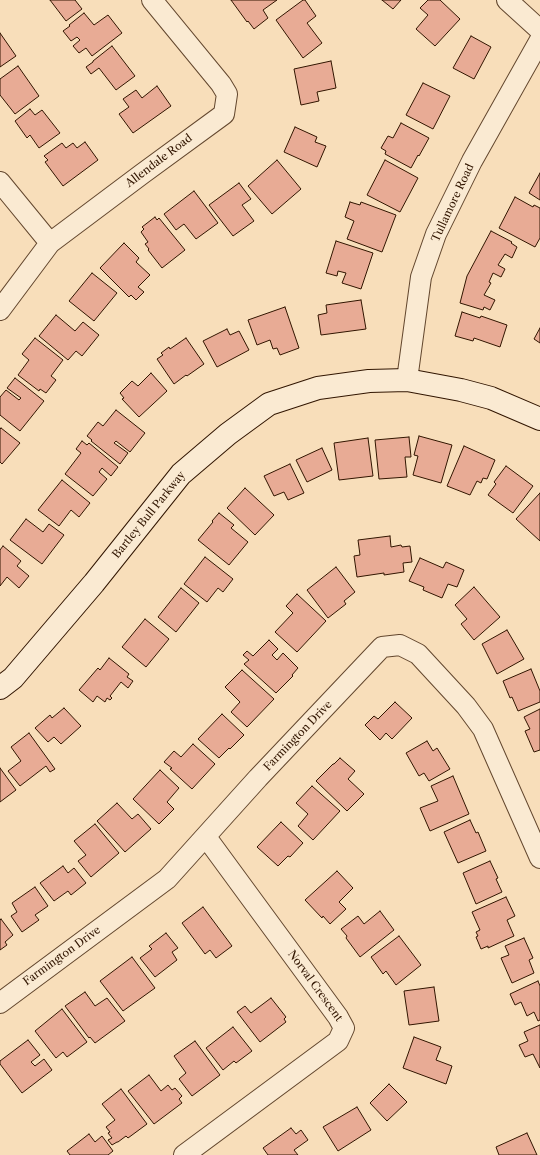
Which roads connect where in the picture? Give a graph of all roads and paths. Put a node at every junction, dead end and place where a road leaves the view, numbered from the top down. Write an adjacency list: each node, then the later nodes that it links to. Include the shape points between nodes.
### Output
1 (152, 0): 6 (street, Allendale Road, via 221,84 227,94 224,114)
2 (507, 0): 3 (street)
3 (540, 30)
4 (540, 40): 8 (street, Tullamore Road, via 472,161 436,234 421,277)
5 (0, 182): 6 (street)
6 (50, 243): 7 (street, Allendale Road)
7 (0, 310)
8 (407, 380): 9 (street, Bartley Bull Parkway, via 491,398); 10 (street, Bartley Bull Parkway, via 369,381 318,388 269,404 228,434 181,474 13,678)
9 (540, 419)
10 (0, 688)
11 (206, 837): 12 (street, Farmington Drive, via 382,646 400,646 418,654 466,706 483,729); 13 (street, Farmington Drive, via 167,879); 14 (street, Norval Crescent, via 344,1028 338,1041)
12 (540, 858)
13 (0, 1002)
14 (184, 1155)

